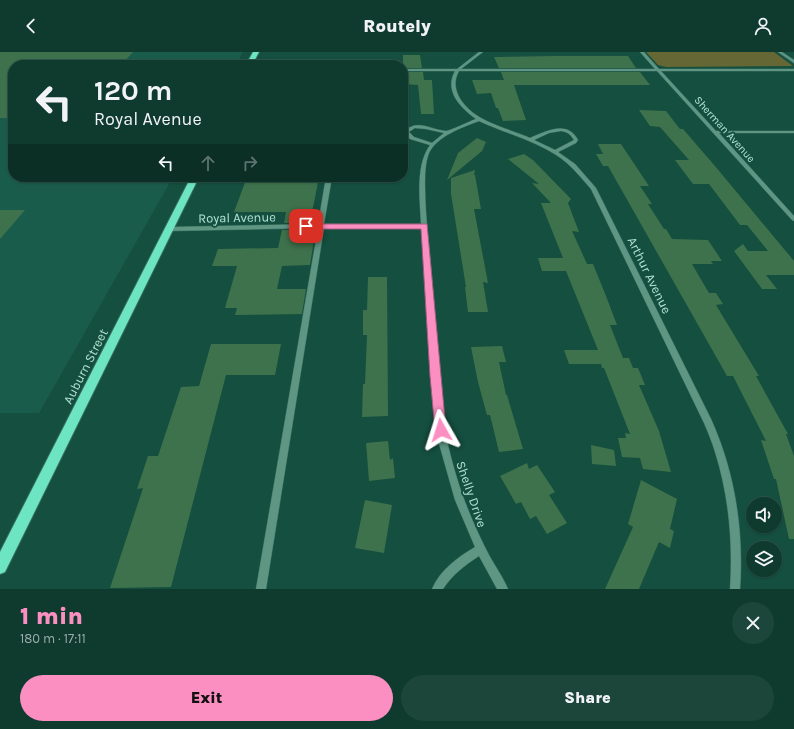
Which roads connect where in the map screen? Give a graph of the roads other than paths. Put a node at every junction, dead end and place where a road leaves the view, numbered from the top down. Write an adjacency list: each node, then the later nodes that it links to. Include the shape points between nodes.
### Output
1 (481, 52): 6 (street)
2 (642, 52): 7 (street, Sherman Avenue)
3 (780, 52): 4 (street)
4 (794, 62)
5 (408, 70): 6 (street)
6 (458, 70): 7 (street); 9 (street, Arthur Avenue, via 454,80 457,98)
7 (659, 70): 8 (street); 11 (street, Sherman Avenue)
8 (794, 70)
9 (479, 119): 13 (street, Shelly Drive, via 457,127); 15 (street, Arthur Avenue)
10 (408, 130): 13 (street, via 419,127)
11 (715, 132): 12 (street); 20 (street, Sherman Avenue)
12 (794, 132)
13 (449, 133): 16 (street, Shelly Drive)
14 (408, 134): 16 (street, via 412,138)
15 (529, 140): 17 (street, Arthur Avenue); 17 (street, via 556,130 573,134 576,140 574,142)
16 (433, 145): 22 (street, Shelly Drive, via 423,166)
17 (554, 152): 29 (street, Arthur Avenue, via 584,178 599,199 708,422 721,457 729,498 736,555)
18 (193, 182): 23 (main road, Auburn Street)
19 (328, 182): 21 (street)
20 (794, 219)
21 (320, 226): 22 (street, Royal Avenue); 23 (street, Royal Avenue); 26 (street)
22 (425, 226): 24 (street, Shelly Drive, via 441,430 458,497)
23 (170, 229): 25 (main road, Auburn Street)
24 (481, 549): 27 (street, via 457,564 443,578); 28 (street, Shelly Drive)
25 (0, 566)
26 (261, 589)
27 (437, 589)
28 (503, 589)
29 (735, 589)

